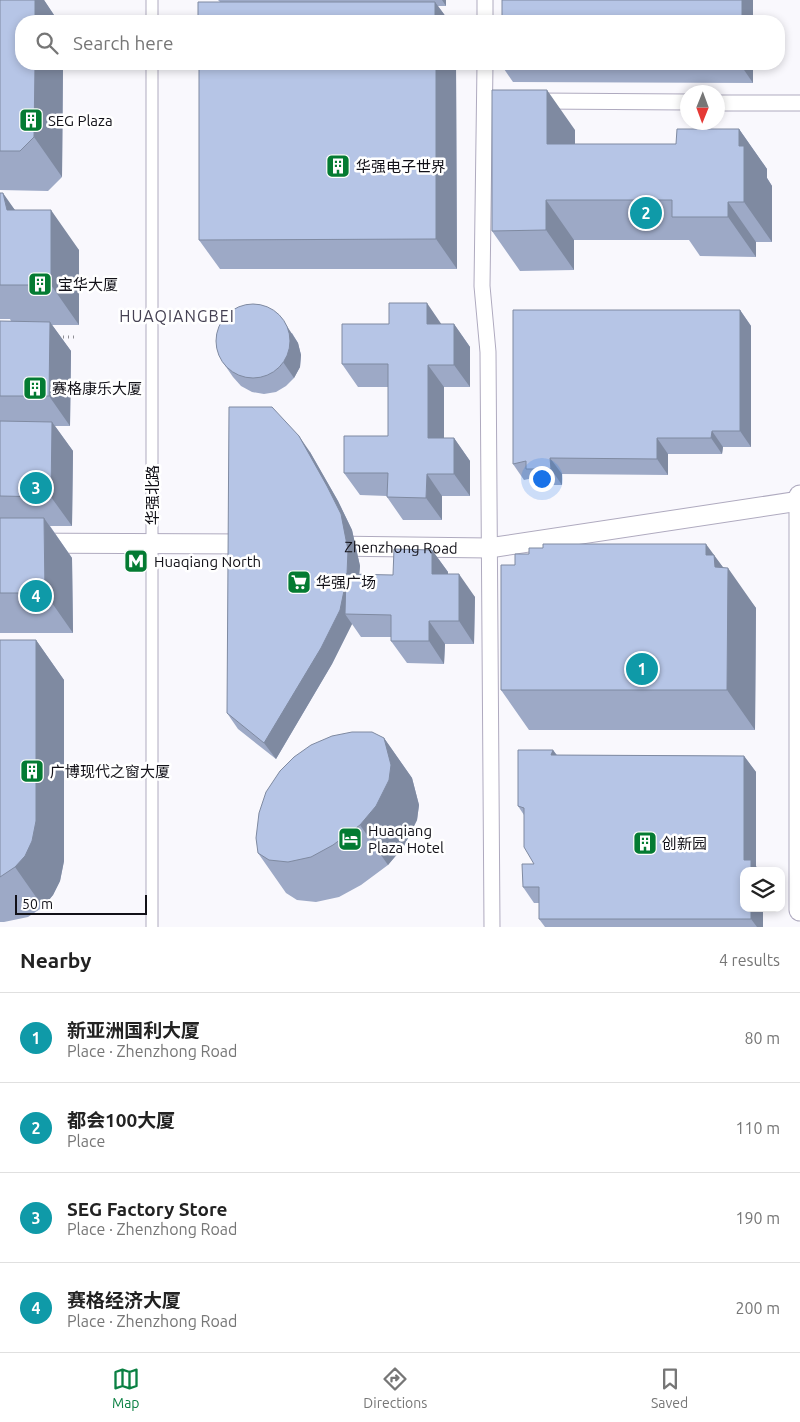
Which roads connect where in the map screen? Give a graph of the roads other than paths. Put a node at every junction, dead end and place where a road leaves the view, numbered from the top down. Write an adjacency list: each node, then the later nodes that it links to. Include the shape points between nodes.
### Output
1 (152, 0): 3 (street)
2 (485, 0): 4 (street)
3 (152, 15)
4 (485, 15)
5 (152, 70): 16 (street, 华强北路)
6 (485, 70): 7 (street)
7 (485, 101): 8 (street); 19 (street, via 482,286 488,352)
8 (504, 101)
9 (523, 101): 10 (street)
10 (680, 102)
11 (725, 102): 12 (street)
12 (800, 103)
13 (800, 496): 14 (main road)
14 (800, 501): 19 (street, Zhenzhong Road); 20 (main road)
15 (0, 543): 16 (street)
16 (152, 544): 17 (street); 22 (street, 华强北路)
17 (269, 545)
18 (309, 545): 19 (street, Zhenzhong Road)
19 (489, 548): 23 (street)
20 (799, 794): 21 (main road)
21 (800, 910)
22 (152, 927)
23 (492, 927)

